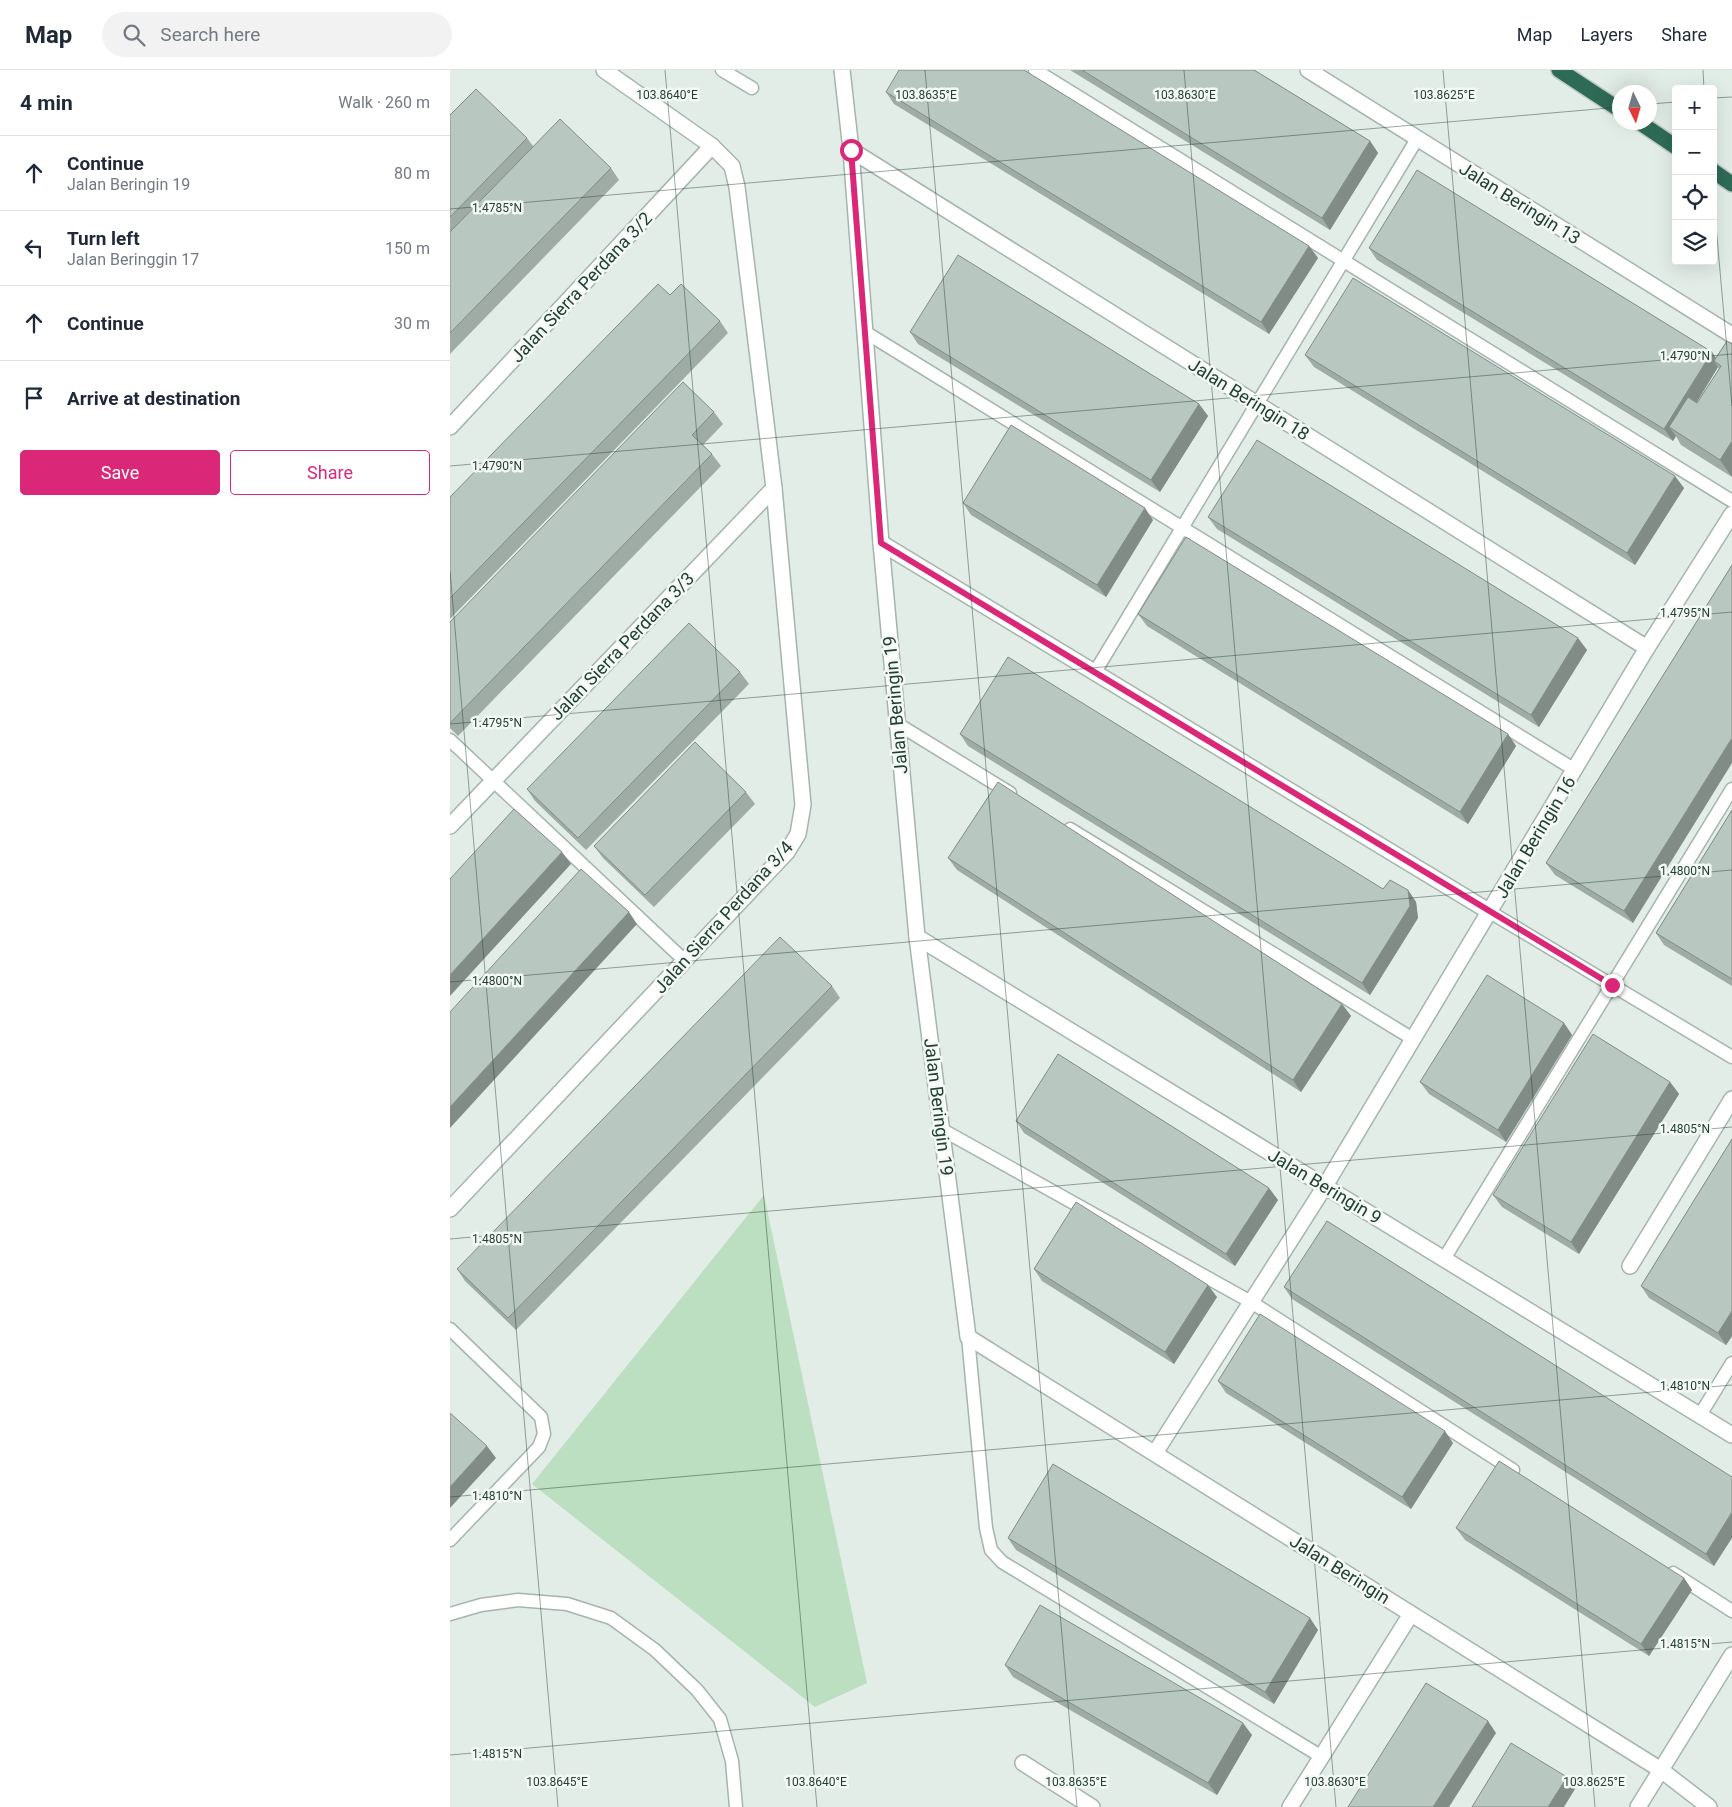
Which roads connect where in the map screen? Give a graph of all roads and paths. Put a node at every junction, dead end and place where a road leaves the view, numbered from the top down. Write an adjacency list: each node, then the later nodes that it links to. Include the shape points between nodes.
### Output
1 (604, 70): 12 (street, Jalan Sierra Perdana 3/4)
2 (722, 70): 7 (lane)
3 (842, 70): 13 (street, Jalan Beringin 19)
4 (1035, 70): 16 (lane)
5 (1308, 70): 10 (street, Jalan Beringin 13)
6 (1559, 70): 8 (highway)
7 (752, 88)
8 (1612, 105)
9 (1651, 130): 11 (highway)
10 (1417, 139): 16 (lane); 18 (street, Jalan Beringin 13)
11 (1672, 144)
12 (712, 146): 20 (street, Jalan Sierra Perdana 3/2); 21 (street, Jalan Sierra Perdana 3/4, via 732,166 737,187)
13 (851, 150): 17 (street, Jalan Beringin 19); 19 (street, Jalan Beringin 18)
14 (1717, 174): 15 (highway)
15 (1732, 184)
16 (1343, 262): 19 (lane); 22 (lane)
17 (865, 332): 24 (lane); 25 (street, Jalan Beringin 19)
18 (1732, 335)
19 (1257, 404): 24 (lane); 26 (street, Jalan Beringin 18)
20 (450, 427)
21 (774, 488): 31 (street, Jalan Sierra Perdana 3/3); 38 (street, Jalan Sierra Perdana 3/4, via 804,806 798,834 787,852)
22 (1732, 501)
23 (1732, 514): 26 (street, Jalan Beringin 16)
24 (1182, 528): 27 (lane); 30 (lane)
25 (881, 543): 27 (street); 28 (street, Jalan Beringin 19)
26 (1647, 648): 30 (street, Jalan Beringin 16)
27 (1095, 672): 36 (street)
28 (896, 723): 33 (lane); 37 (street, Jalan Beringin 19)
29 (450, 740): 31 (lane)
30 (1575, 770): 36 (street, Jalan Beringin 16)
31 (493, 781): 35 (street, Jalan Sierra Perdana 3/3); 38 (lane)
32 (1732, 789): 39 (lane)
33 (1024, 800)
34 (1057, 821): 40 (lane)
35 (450, 826)
36 (1490, 912): 39 (lane); 40 (street, Jalan Beringin 16)
37 (917, 937): 43 (street, Jalan Beringin 19); 44 (street, Jalan Beringin 9)
38 (684, 960): 45 (street, Jalan Sierra Perdana 3/4)
39 (1612, 985): 41 (lane); 46 (lane)
40 (1414, 1039): 44 (street, Jalan Beringin 16)
41 (1732, 1057)
42 (1732, 1099): 47 (street)
43 (941, 1129): 48 (lane); 50 (street, Jalan Beringin 19)
44 (1325, 1186): 46 (street, Jalan Beringin 9); 48 (street, Jalan Beringin 16)
45 (450, 1209)
46 (1444, 1259): 52 (street, Jalan Beringin 9)
47 (1630, 1266)
48 (1251, 1302): 54 (street, Jalan Beringin 16); 55 (lane)
49 (450, 1329): 56 (lane, via 541,1417 544,1434 539,1448)
50 (968, 1337): 54 (street, Jalan Beringin); 62 (lane, via 986,1528 992,1550 1002,1562)
51 (1732, 1363): 52 (lane)
52 (1700, 1416): 53 (street, Jalan Beringin 9)
53 (1732, 1435)
54 (1155, 1453): 60 (street, Jalan Beringin)
55 (1525, 1478)
56 (450, 1540)
57 (1666, 1568): 58 (lane)
58 (1732, 1611)
59 (450, 1614): 65 (lane, via 481,1604 518,1600 567,1604 611,1618 655,1650 697,1690 720,1719 732,1761)
60 (1411, 1614): 62 (street); 64 (street, Jalan Beringin)
61 (1732, 1655): 64 (street)
62 (1322, 1757): 67 (street)
63 (1023, 1763): 66 (street)
64 (1661, 1770): 68 (street); 69 (street, Jalan Beringin)
65 (736, 1807)
66 (1092, 1807)
67 (1290, 1807)
68 (1638, 1807)
69 (1709, 1807)

